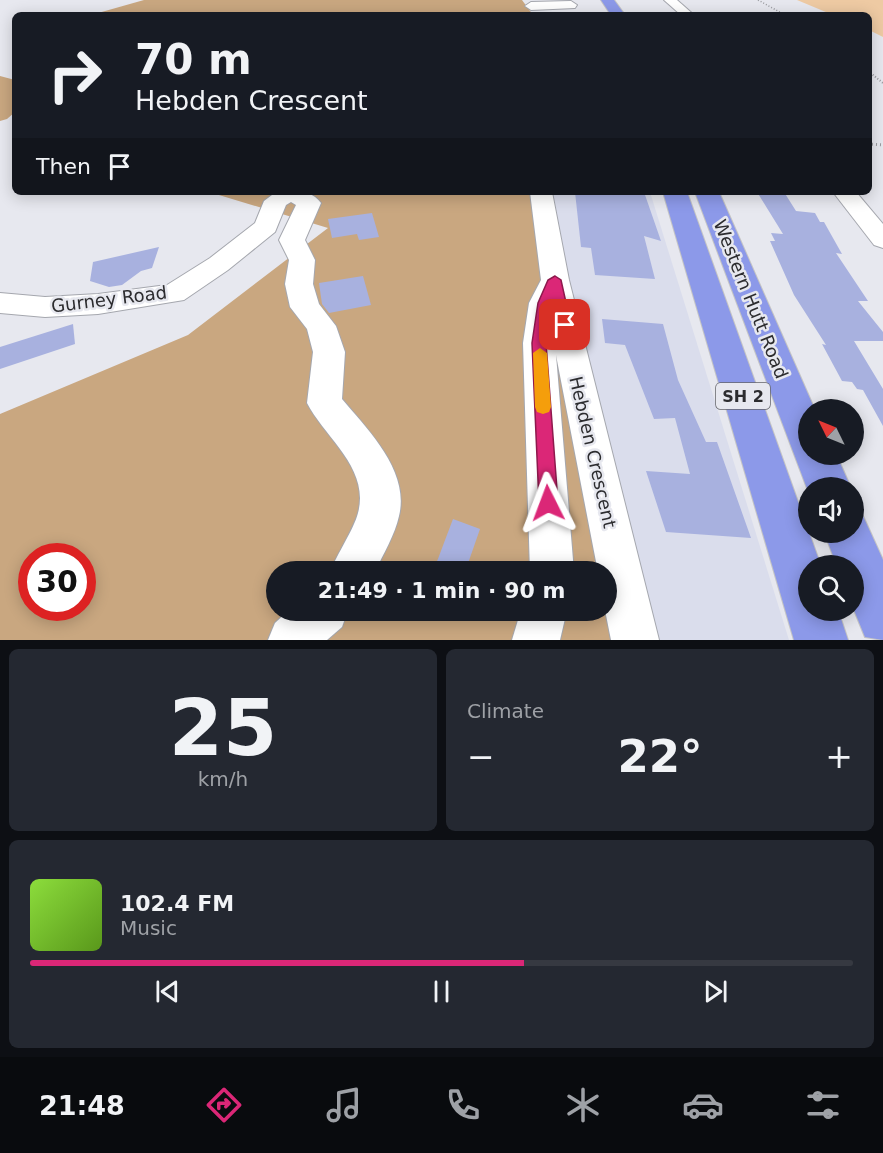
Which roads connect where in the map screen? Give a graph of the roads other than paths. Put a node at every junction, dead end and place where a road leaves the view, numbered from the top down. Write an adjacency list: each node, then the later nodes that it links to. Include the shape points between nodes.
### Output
1 (670, 0): 4 (street)
2 (571, 5): 3 (street)
3 (532, 7)
4 (684, 12)
5 (287, 195): 13 (street, Gurney Road, via 276,201 266,227 174,293 98,304 45,307)
6 (298, 195): 16 (street, Gurney Road, via 309,203 292,240 302,260 299,284 305,307 321,326 329,352 324,403 380,480 379,515)
7 (541, 195): 12 (street, Hebden Crescent)
8 (676, 195): 18 (highway, Western Hutt Road / SH 2)
9 (708, 195): 14 (highway, Western Hutt Road / SH 2)
10 (846, 195): 11 (street)
11 (883, 240)
12 (555, 280): 17 (street, via 544,303 539,343); 25 (street, Hebden Crescent)
13 (0, 303)
14 (798, 415)
15 (852, 543): 19 (highway)
16 (357, 561)
17 (551, 561)
18 (798, 570)
19 (883, 619)
20 (313, 621): 23 (street)
21 (541, 621): 24 (street)
22 (815, 621): 26 (highway)
23 (292, 640)
24 (536, 640)
25 (635, 640)
26 (821, 640)

